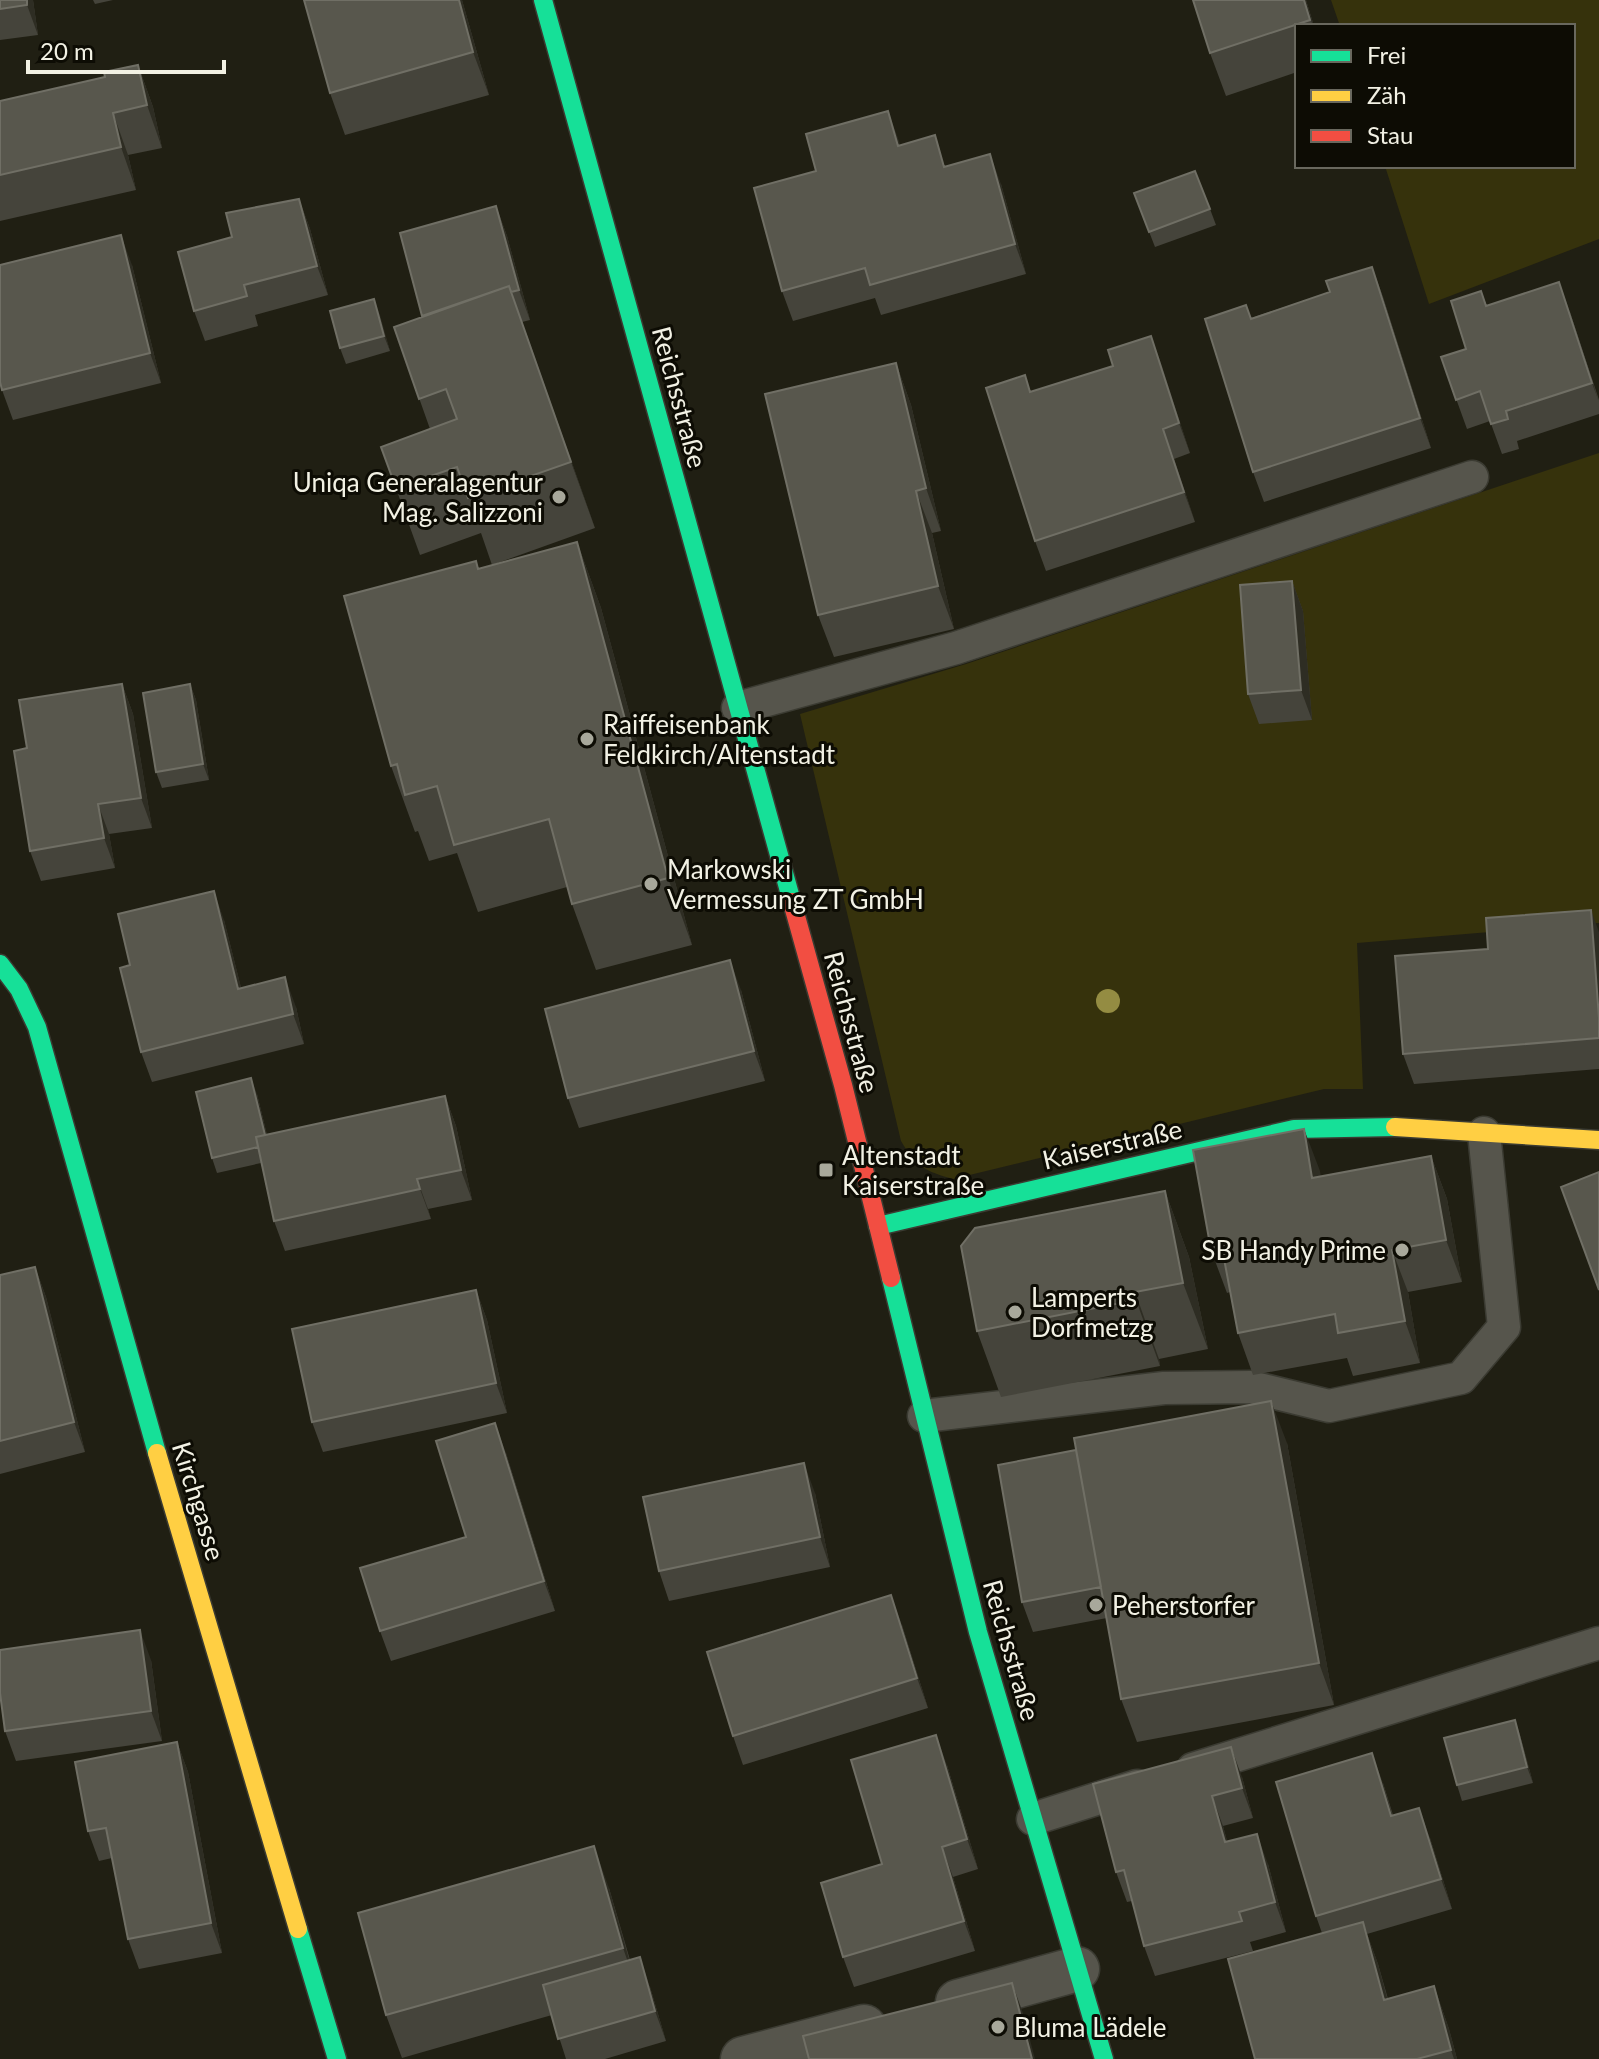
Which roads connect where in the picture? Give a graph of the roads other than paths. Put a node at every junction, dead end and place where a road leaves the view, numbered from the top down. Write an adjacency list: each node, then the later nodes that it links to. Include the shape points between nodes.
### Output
1 (543, 0): 3 (street, Reichsstraße)
2 (1472, 477): 3 (lane, via 956,648)
3 (738, 708): 7 (street, Reichsstraße)
4 (0, 964): 12 (street, Kirchgasse, via 37,1027)
5 (1484, 1133): 6 (street, Kaiserstraße); 7 (street, Kaiserstraße, via 1384,1126 1294,1129); 8 (lane, via 1504,1327 1461,1378 1329,1406 1251,1387 1164,1388)
6 (1599, 1140)
7 (878, 1226): 8 (street, Reichsstraße)
8 (924, 1416): 10 (street, Reichsstraße, via 978,1632)
9 (1599, 1643): 10 (lane)
10 (1033, 1819): 11 (street, Reichsstraße)
11 (1077, 1969): 13 (street); 14 (street, Reichsstraße)
12 (337, 2059)
13 (743, 2059)
14 (1104, 2059)

